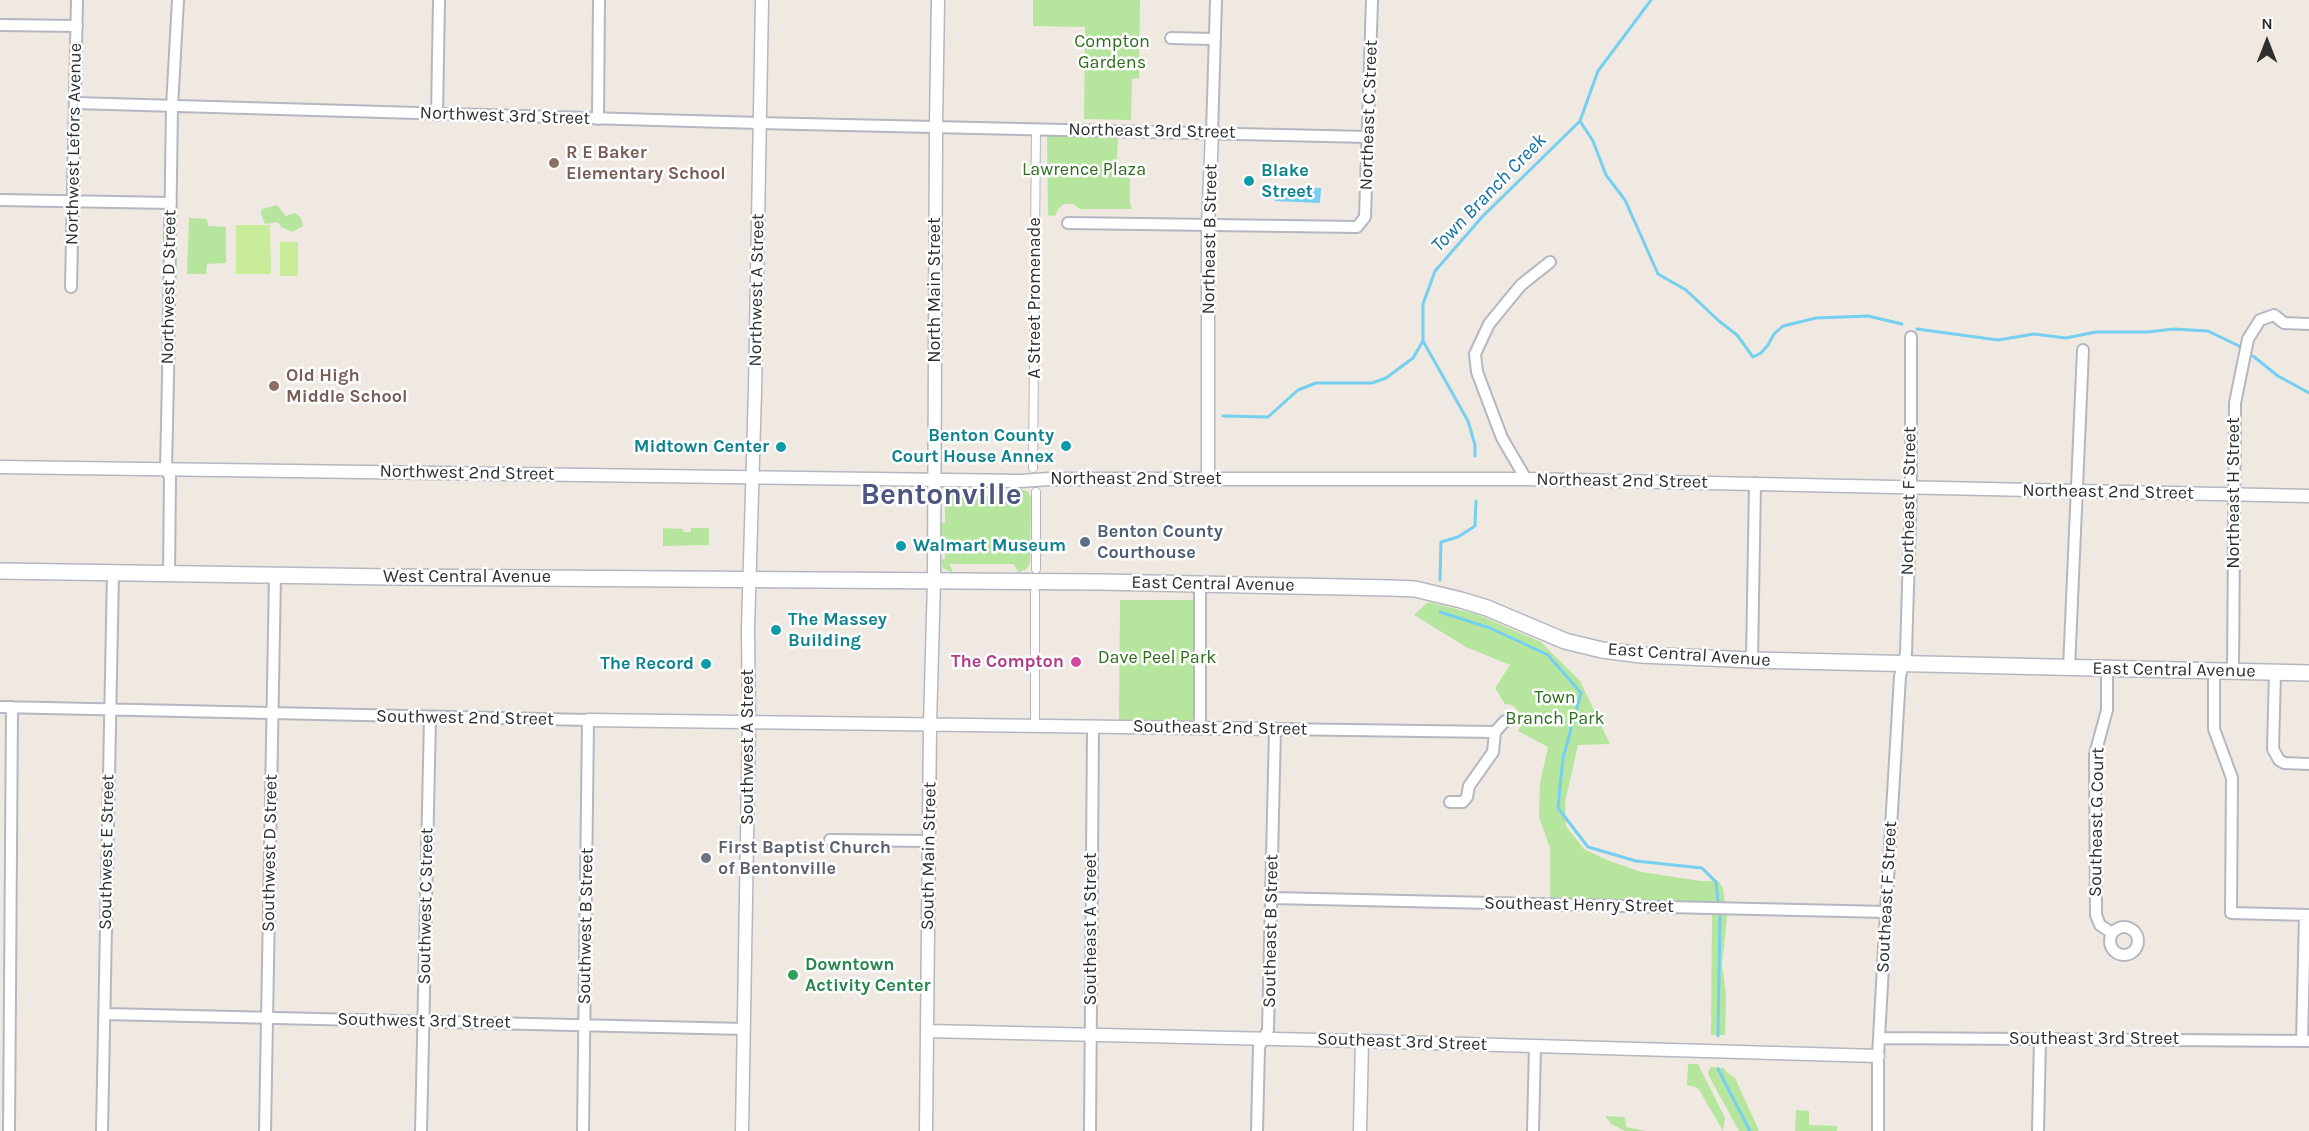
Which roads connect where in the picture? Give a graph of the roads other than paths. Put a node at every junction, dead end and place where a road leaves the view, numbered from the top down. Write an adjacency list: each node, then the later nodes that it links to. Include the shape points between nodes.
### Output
1 (77, 0): 10 (street, Northwest Lefors Avenue)
2 (178, 0): 14 (street, Northwest D Street)
3 (439, 0): 15 (street)
4 (599, 0): 16 (street)
5 (762, 0): 17 (street, Northwest A Street)
6 (938, 0): 18 (street, North Main Street)
7 (1216, 0): 12 (street, Northeast B Street)
8 (1372, 0): 21 (street, Northeast C Street)
9 (0, 25): 10 (street)
10 (76, 26): 13 (street, Northwest Lefors Avenue)
11 (1171, 38): 12 (street)
12 (1214, 39): 20 (street, Northeast B Street)
13 (75, 103): 14 (street, Northwest 3rd Street); 23 (street, Northwest Lefors Avenue)
14 (172, 107): 15 (street, Northwest 3rd Street); 24 (street, Northwest D Street)
15 (437, 115): 16 (street, Northwest 3rd Street)
16 (598, 119): 17 (street, Northwest 3rd Street)
17 (759, 123): 18 (street, Northwest 3rd Street); 35 (street, Northwest A Street)
18 (936, 126): 19 (street, Northeast 3rd Street); 37 (street, North Main Street)
19 (1036, 129): 20 (street, Northeast 3rd Street); 33 (street, A Street Promenade)
20 (1212, 133): 21 (street, Northeast 3rd Street); 26 (street, Northeast B Street)
21 (1368, 137): 26 (street, Northeast C Street, via 1365,217 1357,227)
22 (0, 200): 23 (street)
23 (73, 202): 24 (street); 28 (street, Northwest Lefors Avenue)
24 (171, 203): 34 (street, Northwest D Street)
25 (1068, 223): 26 (street)
26 (1208, 225): 36 (street, Northeast B Street)
27 (1550, 262): 38 (street, via 1521,285 1495,316 1475,354 1477,372 1502,438)
28 (71, 287)
29 (2309, 324): 43 (street, Northeast H Street, via 2284,323 2274,315 2260,320 2248,339 2235,404)
30 (1911, 337): 40 (street, Northeast F Street)
31 (2083, 351): 41 (street)
32 (0, 467): 34 (street, Northwest 2nd Street)
33 (1033, 468)
34 (166, 469): 35 (street, Northwest 2nd Street); 48 (street, Northwest D Street, via 170,477)
35 (753, 476): 37 (street, Northwest 2nd Street); 50 (street, Northwest A Street)
36 (1208, 478): 37 (street, Northeast 2nd Street); 38 (street, Northeast 2nd Street)
37 (935, 479): 51 (street, North Main Street)
38 (1526, 479): 39 (street, Northeast 2nd Street)
39 (1755, 483): 40 (street, Northeast 2nd Street); 54 (street)
40 (1911, 487): 41 (street, Northeast 2nd Street); 55 (street, Northeast F Street)
41 (2076, 491): 43 (street, Northeast 2nd Street); 56 (street)
42 (1036, 492): 45 (street)
43 (2234, 494): 44 (street, Northeast 2nd Street); 59 (street, Northeast H Street)
44 (2309, 496)
45 (1036, 569)
46 (0, 571): 47 (main road, West Central Avenue)
47 (113, 572): 48 (main road, West Central Avenue); 64 (street, Southwest E Street)
48 (169, 573): 49 (main road, West Central Avenue)
49 (275, 575): 50 (main road, West Central Avenue); 65 (street, Southwest D Street)
50 (750, 579): 51 (main road, West Central Avenue); 69 (street, Southwest A Street)
51 (934, 581): 52 (main road, East Central Avenue); 70 (street, South Main Street)
52 (1200, 584): 54 (main road, East Central Avenue, via 1411,589 1488,608 1565,641 1602,650); 73 (street)
53 (1035, 592): 71 (street)
54 (1752, 660): 55 (main road, East Central Avenue)
55 (1904, 664): 56 (main road, East Central Avenue); 81 (street, Southeast F Street, via 1900,676)
56 (2069, 668): 57 (main road, East Central Avenue)
57 (2107, 669): 58 (main road, East Central Avenue); 83 (street, Southeast G Court, via 2107,710 2095,754 2096,915 2100,925)
58 (2214, 671): 59 (main road, East Central Avenue); 82 (street, via 2214,729 2232,778 2231,913)
59 (2233, 671): 60 (main road, East Central Avenue)
60 (2275, 672): 61 (main road, East Central Avenue); 76 (street, via 2273,749 2284,763)
61 (2309, 673)
62 (0, 707): 63 (street, Southwest 2nd Street)
63 (12, 707): 64 (street, Southwest 2nd Street); 98 (street)
64 (110, 709): 65 (street, Southwest 2nd Street); 84 (street, Southwest E Street)
65 (273, 713): 66 (street, Southwest 2nd Street); 85 (street, Southwest D Street)
66 (430, 717): 67 (street, Southwest 2nd Street); 86 (street, Southwest C Street)
67 (588, 720): 69 (street, Southwest 2nd Street); 87 (street, Southwest B Street)
68 (1505, 721): 75 (street)
69 (749, 723): 70 (street, Southwest 2nd Street); 88 (street, Southwest A Street)
70 (930, 725): 71 (street, Southeast 2nd Street); 79 (street, South Main Street)
71 (1035, 726): 72 (street, Southeast 2nd Street)
72 (1094, 727): 73 (street, Southeast 2nd Street); 90 (street, Southeast A Street)
73 (1200, 728): 74 (street, Southeast 2nd Street)
74 (1275, 729): 75 (street, Southeast 2nd Street); 80 (street, Southeast B Street)
75 (1495, 732): 77 (street, via 1493,753 1469,786 1467,797 1463,802)
76 (2309, 764)
77 (1450, 802)
78 (830, 840): 79 (street)
79 (929, 842): 89 (street, South Main Street)
80 (1272, 898): 81 (street, Southeast Henry Street); 92 (street, Southeast B Street, via 1268,1030)
81 (1886, 912): 91 (street, Southeast F Street)
82 (2307, 915): 95 (street)
83 (2112, 933)
84 (105, 1014): 85 (street, Southwest 3rd Street); 99 (street, Southwest E Street)
85 (266, 1018): 86 (street, Southwest 3rd Street); 100 (street, Southwest D Street)
86 (424, 1021): 87 (street, Southwest 3rd Street); 101 (street, Southwest C Street)
87 (584, 1025): 88 (street, Southwest 3rd Street); 102 (street, Southwest B Street)
88 (744, 1029): 103 (street, Southwest A Street)
89 (927, 1031): 90 (street, Southeast 3rd Street); 104 (street, South Main Street)
90 (1090, 1035): 92 (street, Southeast 3rd Street); 105 (street, Southeast A Street)
91 (1879, 1038): 93 (street, Southeast 3rd Street); 97 (street, Southeast F Street)
92 (1263, 1039): 94 (street, Southeast 3rd Street); 106 (street, Southeast B Street, via 1259,1047)
93 (2040, 1039): 95 (street, Southeast 3rd Street); 110 (street)
94 (1362, 1041): 96 (street, Southeast 3rd Street); 107 (street)
95 (2305, 1041)
96 (1535, 1046): 97 (street, Southeast 3rd Street); 108 (street)
97 (1878, 1056): 109 (street, Southeast F Street)
98 (9, 1131)
99 (102, 1131)
100 (265, 1131)
101 (421, 1131)
102 (583, 1131)
103 (742, 1131)
104 (926, 1131)
105 (1090, 1131)
106 (1257, 1131)
107 (1360, 1131)
108 (1533, 1131)
109 (1878, 1131)
110 (2038, 1131)

